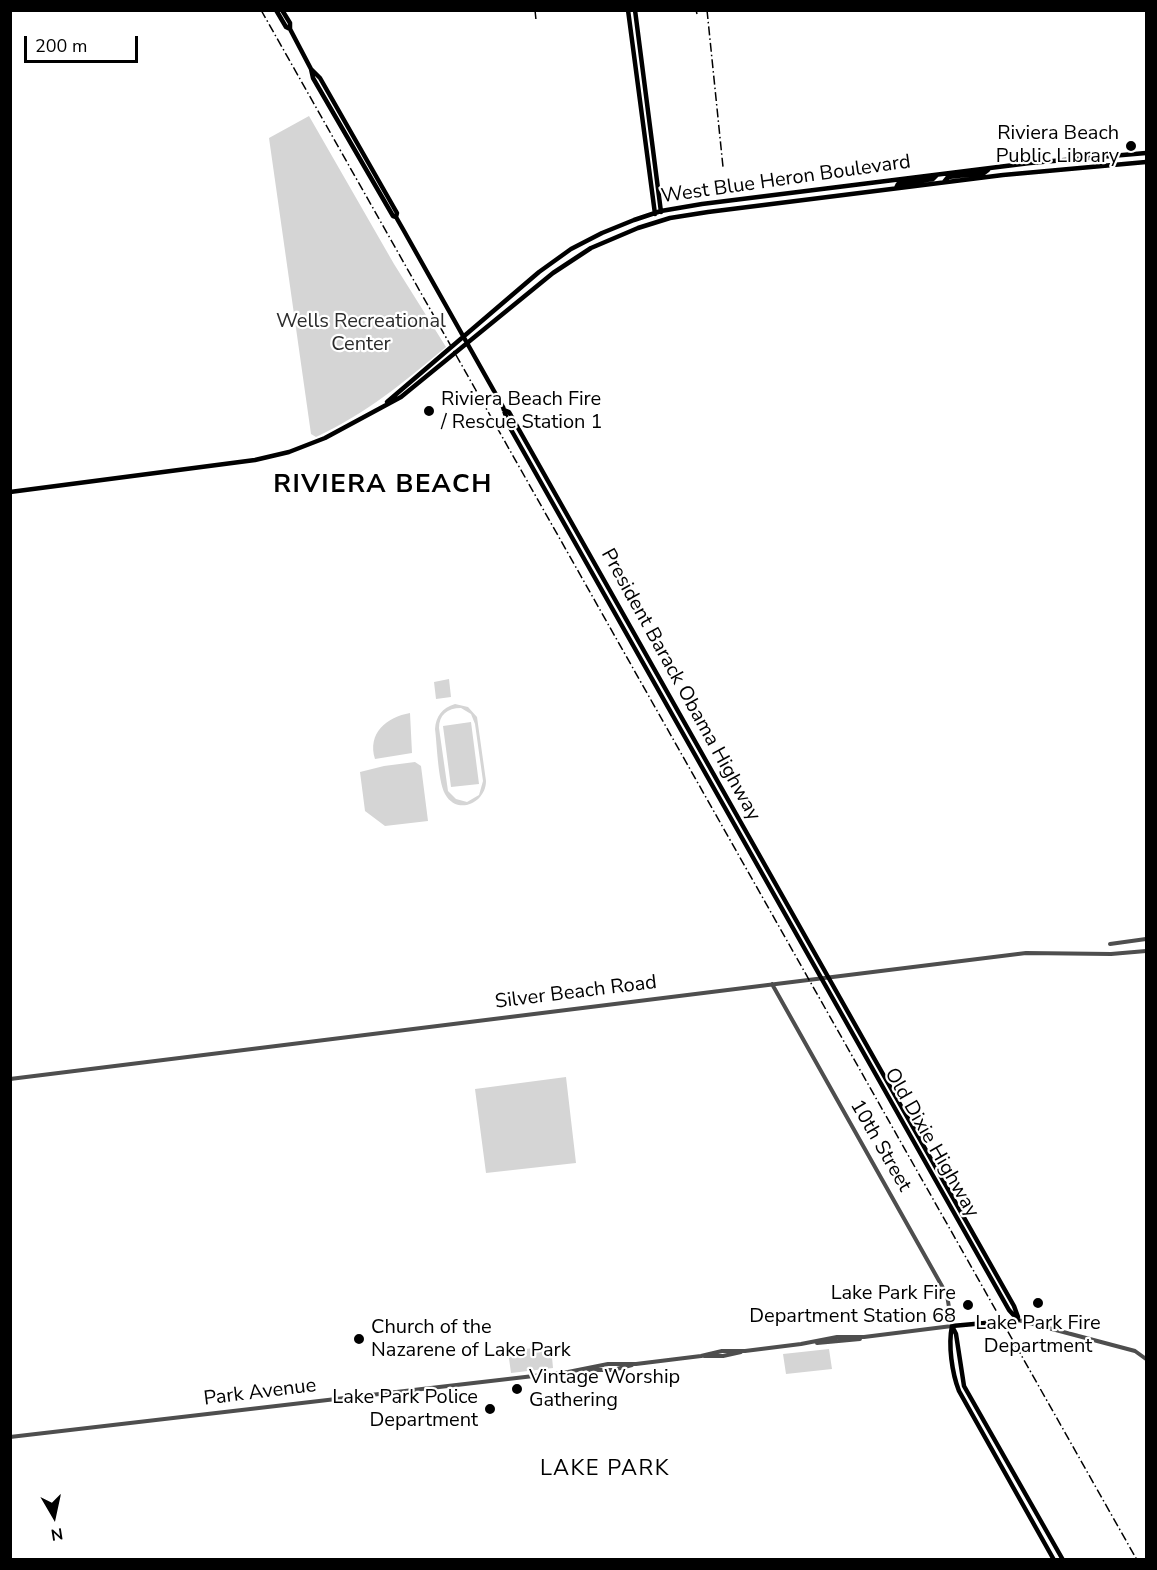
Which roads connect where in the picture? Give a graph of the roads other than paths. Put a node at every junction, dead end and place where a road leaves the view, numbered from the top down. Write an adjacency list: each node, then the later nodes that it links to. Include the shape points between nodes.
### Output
1 (276, 10): 5 (main road, President Barack Obama Highway)
2 (282, 10): 5 (main road, President Barack Obama Highway)
3 (628, 10): 12 (main road)
4 (635, 10): 12 (main road)
5 (290, 29): 15 (main road, President Barack Obama Highway, via 313,78)
6 (1146, 153): 8 (main road, West Blue Heron Boulevard)
7 (1146, 162): 10 (main road, West Blue Heron Boulevard)
8 (990, 168): 9 (main road, West Blue Heron Boulevard); 10 (main road, via 984,173 948,177)
9 (938, 174): 11 (main road, via 933,179 898,184); 12 (main road, West Blue Heron Boulevard)
10 (944, 182): 11 (main road, West Blue Heron Boulevard)
11 (896, 188): 13 (main road, West Blue Heron Boulevard)
12 (658, 212): 13 (main road); 14 (main road); 15 (main road, West Blue Heron Boulevard, via 572,249)
13 (662, 220): 14 (main road, West Blue Heron Boulevard)
14 (656, 222): 16 (main road, West Blue Heron Boulevard, via 614,237 576,257 542,280)
15 (463, 337): 16 (main road, President Barack Obama Highway); 17 (main road, West Blue Heron Boulevard)
16 (467, 343): 17 (main road, West Blue Heron Boulevard, via 401,397); 22 (main road, President Barack Obama Highway)
17 (385, 405): 18 (main road, West Blue Heron Boulevard, via 325,438 272,456)
18 (10, 492)
19 (1146, 939): 20 (street)
20 (1110, 944)
21 (1146, 951): 22 (street, Silver Beach Road, via 1026,953)
22 (825, 978): 23 (street, Silver Beach Road); 25 (main road, Old Dixie Highway, via 1014,1306)
23 (772, 984): 24 (street, Silver Beach Road); 26 (street, 10th Street, via 947,1295)
24 (10, 1079)
25 (1018, 1320): 26 (main road, Park Avenue); 27 (street, via 1135,1351)
26 (952, 1326): 28 (street, Park Avenue, via 613,1370 585,1370); 29 (main road, 10th Street, via 959,1390); 30 (main road, 10th Street, via 964,1386)
27 (1146, 1359)
28 (10, 1437)
29 (1054, 1560)
30 (1063, 1560)

